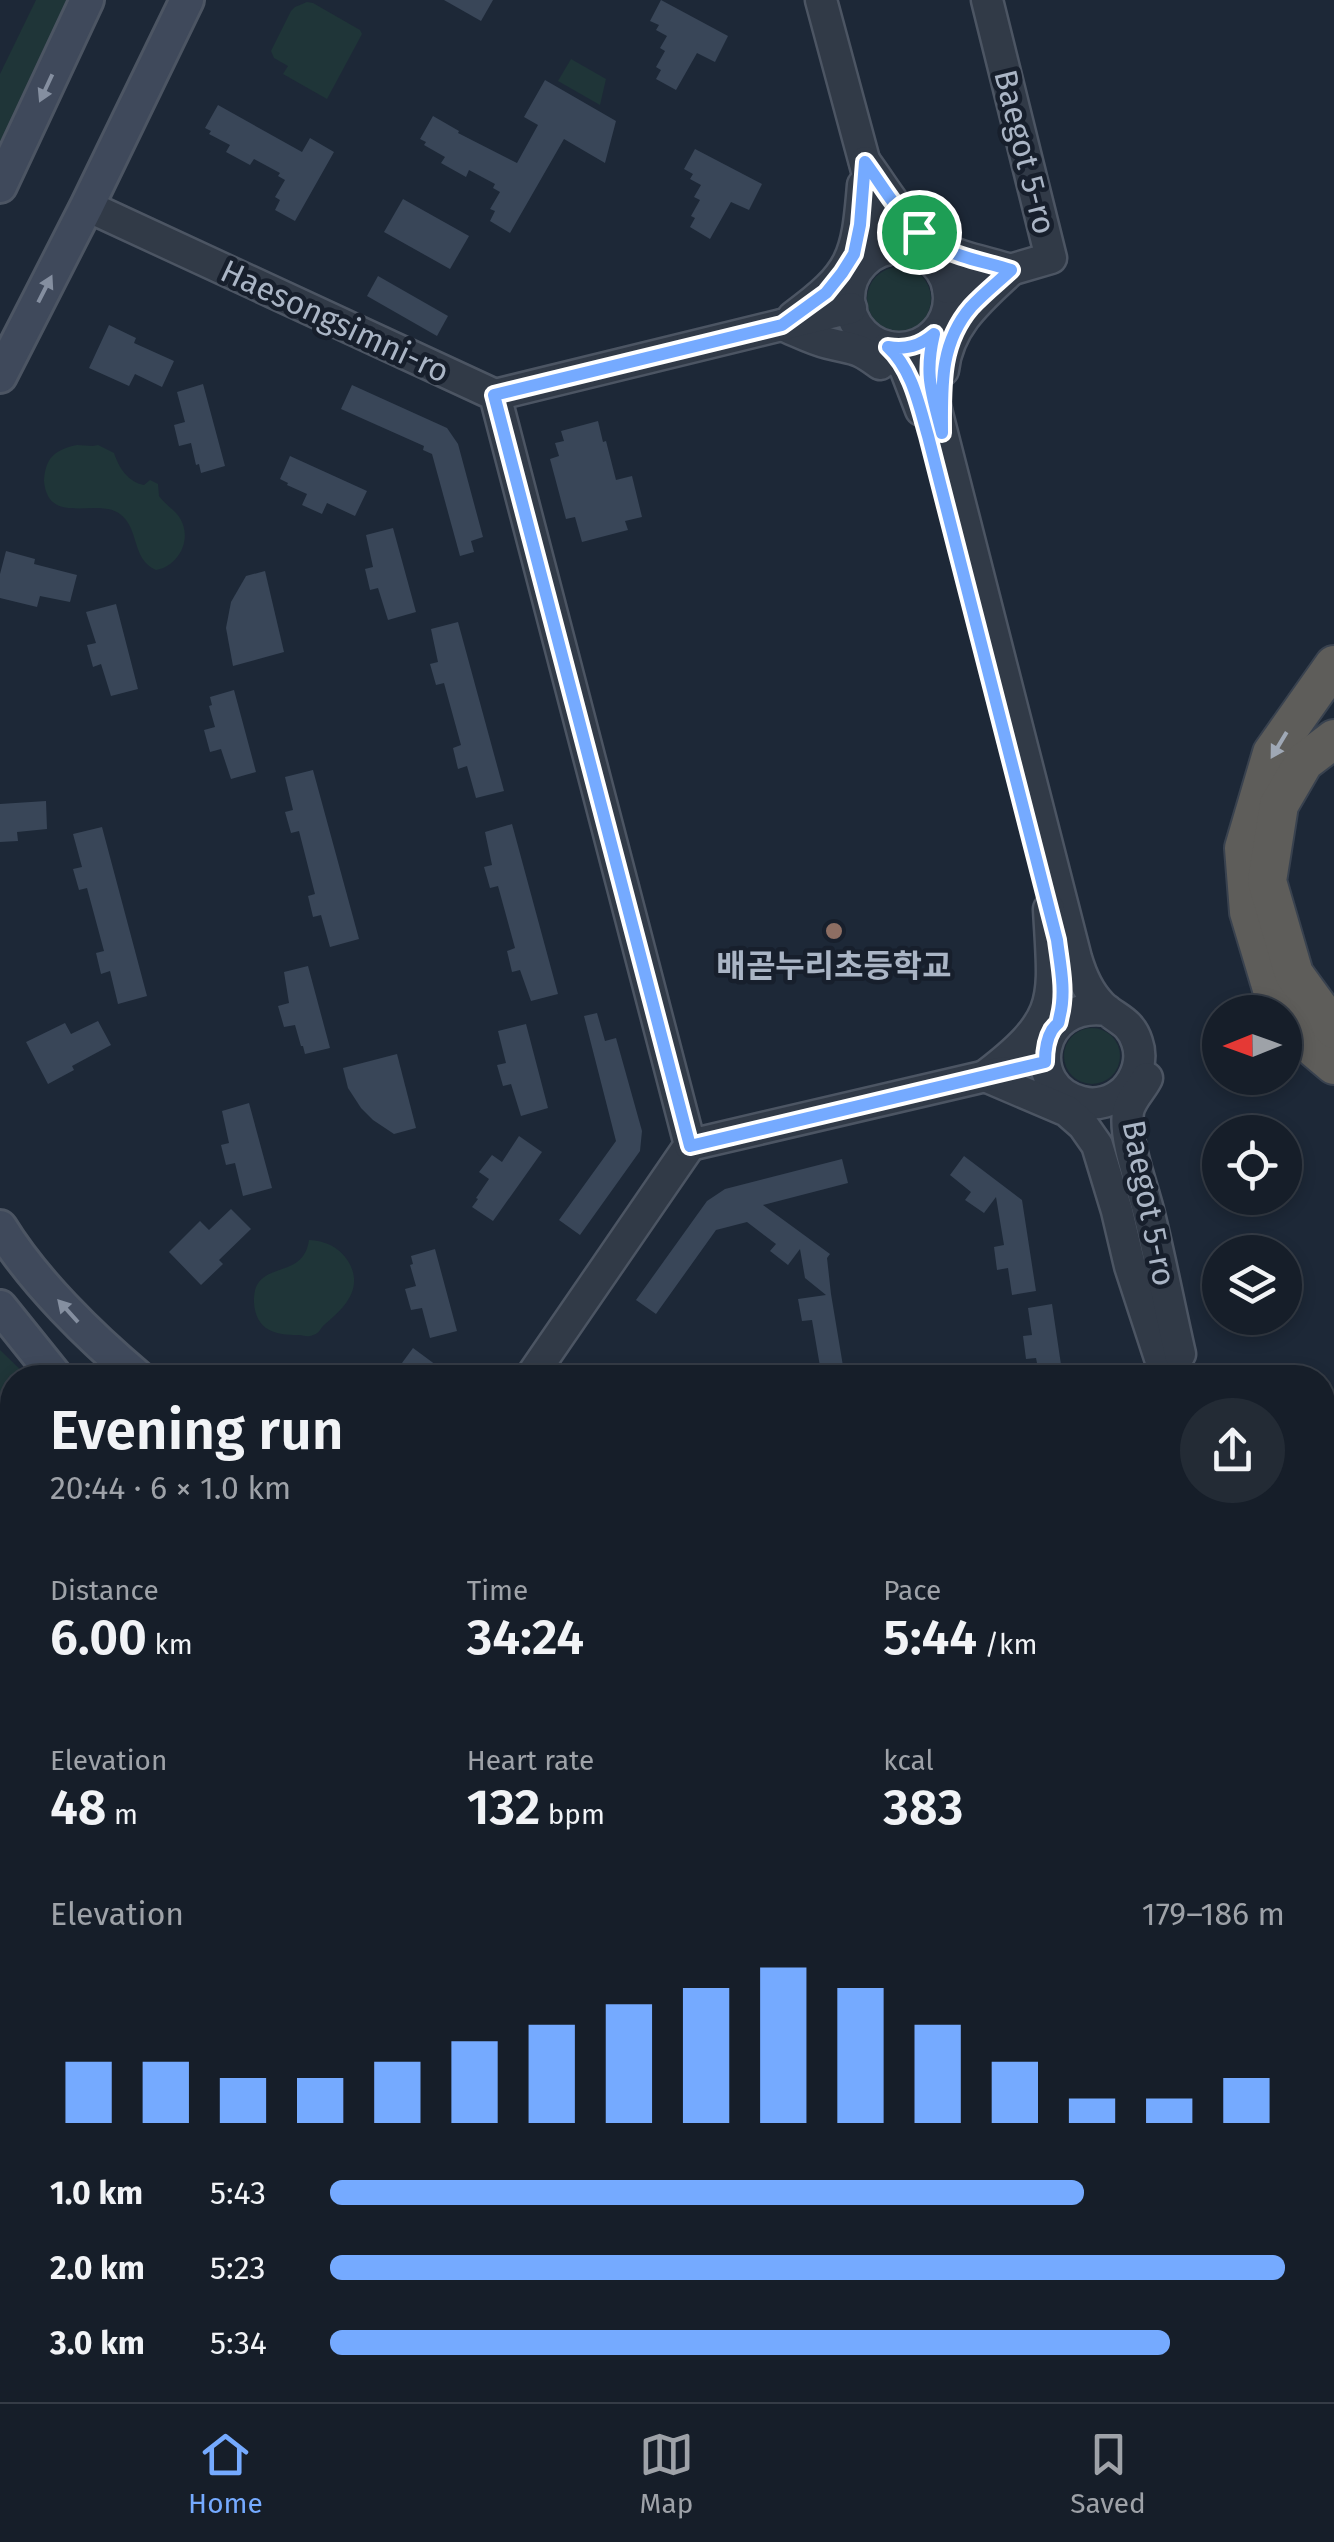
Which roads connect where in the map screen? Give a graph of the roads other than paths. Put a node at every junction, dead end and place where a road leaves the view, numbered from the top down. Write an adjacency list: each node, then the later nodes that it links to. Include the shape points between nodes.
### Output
1 (87, 0): 6 (main road, one-way to 6)
2 (187, 0): 7 (main road)
3 (821, 0): 5 (street)
4 (987, 0): 9 (street, Baegot 5-ro, via 1051,258)
5 (865, 162): 8 (street); 9 (street, via 934,244); 12 (street, via 854,254 826,293)
6 (0, 186)
7 (87, 206): 15 (main road, one-way to 7); 16 (street, Haesongsimni-ro)
8 (888, 250): 10 (street, via 920,252); 11 (street, via 860,268)
9 (1011, 270): 10 (street, Baegot 5-ro); 17 (street, via 958,324)
10 (948, 288): 13 (street, Baegot 5-ro, via 945,319)
11 (851, 308): 12 (street); 14 (street, Baegot 5-ro, via 862,332)
12 (782, 325): 16 (street); 17 (street, via 863,352 898,384)
13 (934, 334): 14 (street, via 910,348); 17 (street, Baegot 5-ro, via 928,374)
14 (888, 347): 17 (street, Baegot 5-ro)
15 (0, 376)
16 (494, 395): 29 (street)
17 (935, 435): 20 (street, Baegot 5-ro)
18 (1334, 665): 25 (highway, one-way to 25, via 1272,753 1244,848 1249,912 1272,988 1315,1049)
19 (1334, 739): 23 (highway, via 1304,762 1280,805 1267,882 1294,974)
20 (1056, 908): 21 (street, Baegot 5-ro, via 1082,978); 22 (street, Baegot 5-ro); 26 (street, via 1047,1010 1017,1052); 37 (street, Baegot 5-ro, via 1096,978 1151,1036 1150,1073 1130,1106 1129,1128)
21 (1106, 1010): 22 (street, via 1077,1011); 27 (street, Baegot 5-ro, via 1131,1028 1137,1042 1137,1072)
22 (1058, 1023): 24 (street, Baegot 5-ro)
23 (1334, 1028)
24 (1045, 1062): 26 (street); 28 (street, Baegot 5-ro, via 1060,1091)
25 (1334, 1064)
26 (984, 1076): 29 (street); 35 (street, via 1066,1111 1097,1145 1135,1283)
27 (1124, 1091): 28 (street, Baegot 5-ro, via 1106,1102); 38 (street, Baegot 5-ro, via 1120,1130)
28 (1077, 1101): 36 (street, Baegot 5-ro, via 1092,1113 1113,1163)
29 (690, 1146): 34 (street)
30 (0, 1226): 33 (main road, one-way to 30, via 15,1251)
31 (0, 1307): 32 (main road)
32 (47, 1365)
33 (123, 1365)
34 (539, 1365)
35 (1172, 1365)
36 (1172, 1365)
37 (1173, 1365)
38 (1173, 1365)

